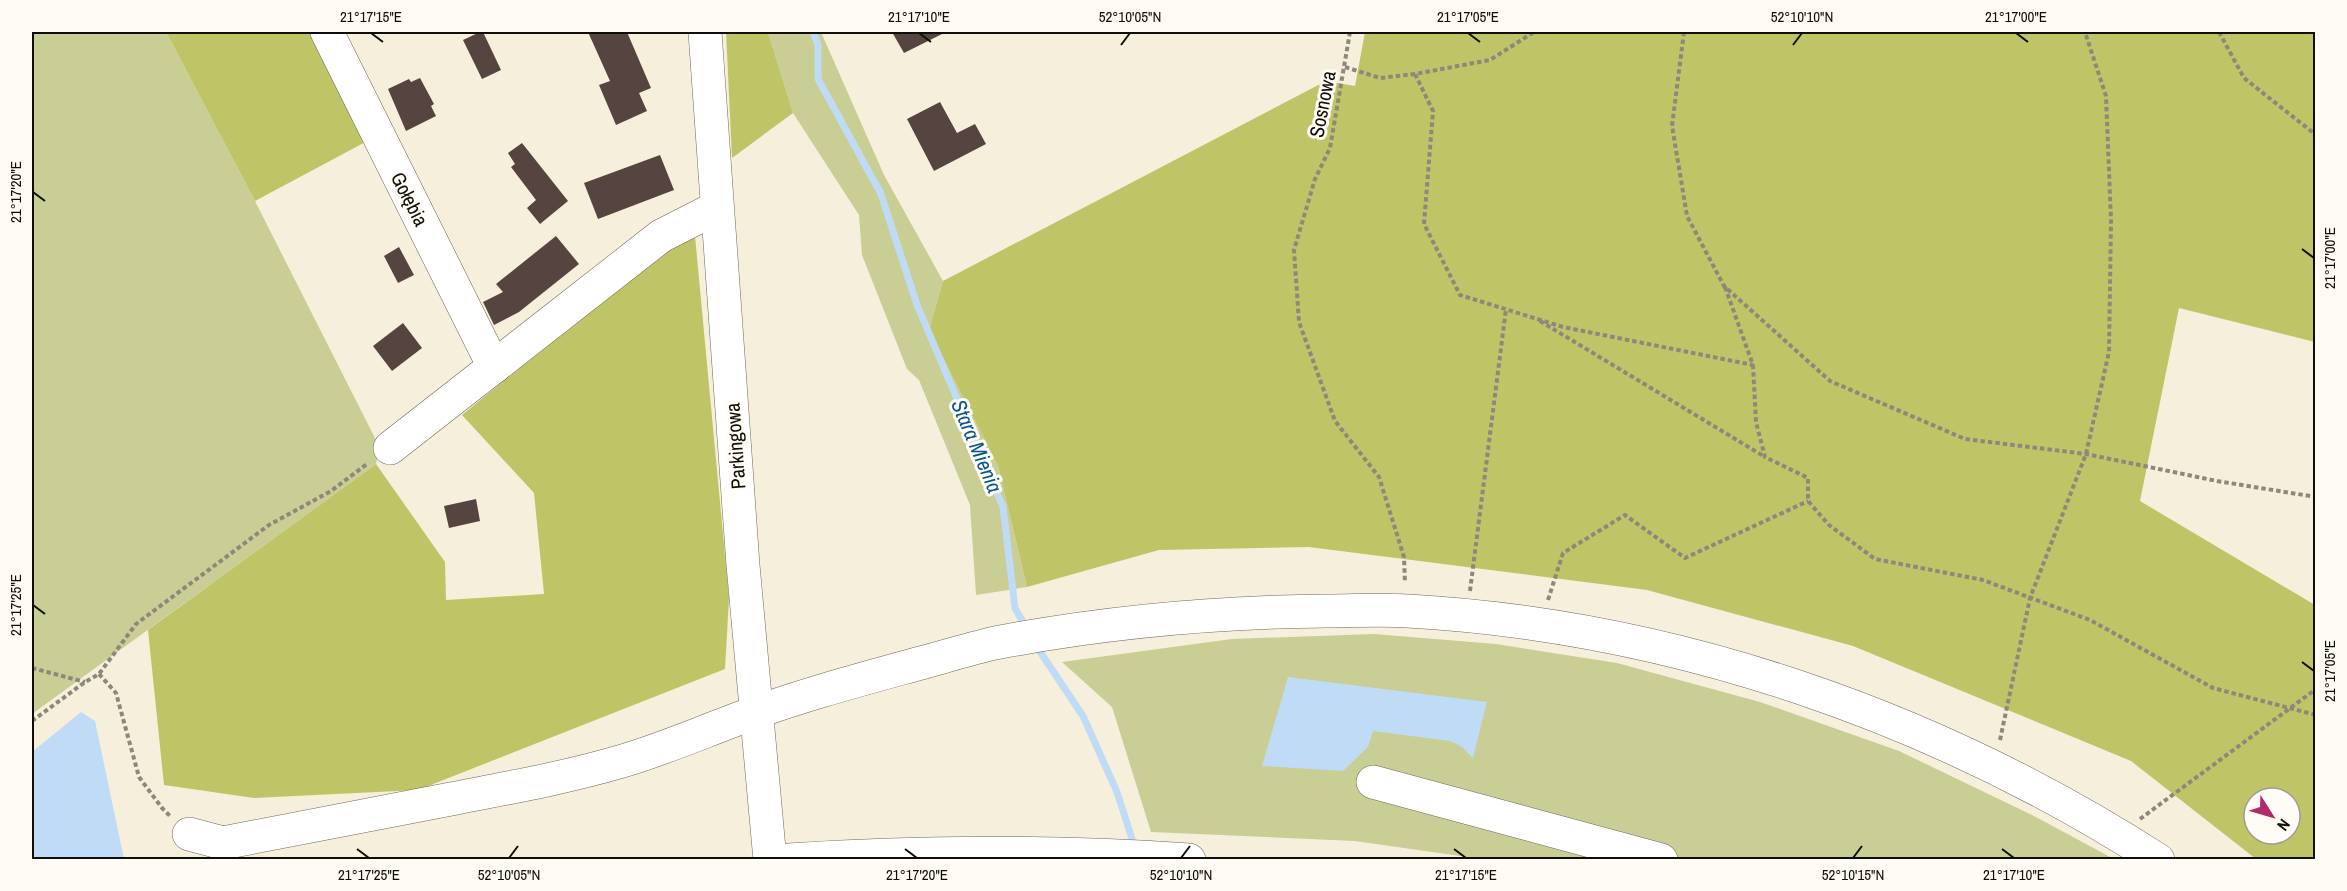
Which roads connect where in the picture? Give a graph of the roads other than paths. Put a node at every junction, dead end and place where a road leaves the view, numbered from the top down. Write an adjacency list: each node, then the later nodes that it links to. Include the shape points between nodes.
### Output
1 (327, 32): 4 (main road, Gołębia)
2 (705, 32): 3 (main road, Parkingowa)
3 (716, 208): 4 (main road, via 661,236); 6 (main road, Parkingowa)
4 (494, 367): 5 (main road)
5 (390, 448)
6 (756, 712): 8 (main road, via 621,761 552,779 223,843); 9 (main road, Parkingowa); 13 (main road, via 990,644 1149,621 1266,611 1406,610 1540,624 1685,653 1799,686 1908,727 2057,798)
7 (1373, 782): 12 (main road)
8 (189, 834)
9 (770, 860)
10 (789, 860): 11 (main road, via 1034,854)
11 (1189, 860)
12 (1661, 860)
13 (2158, 860)

